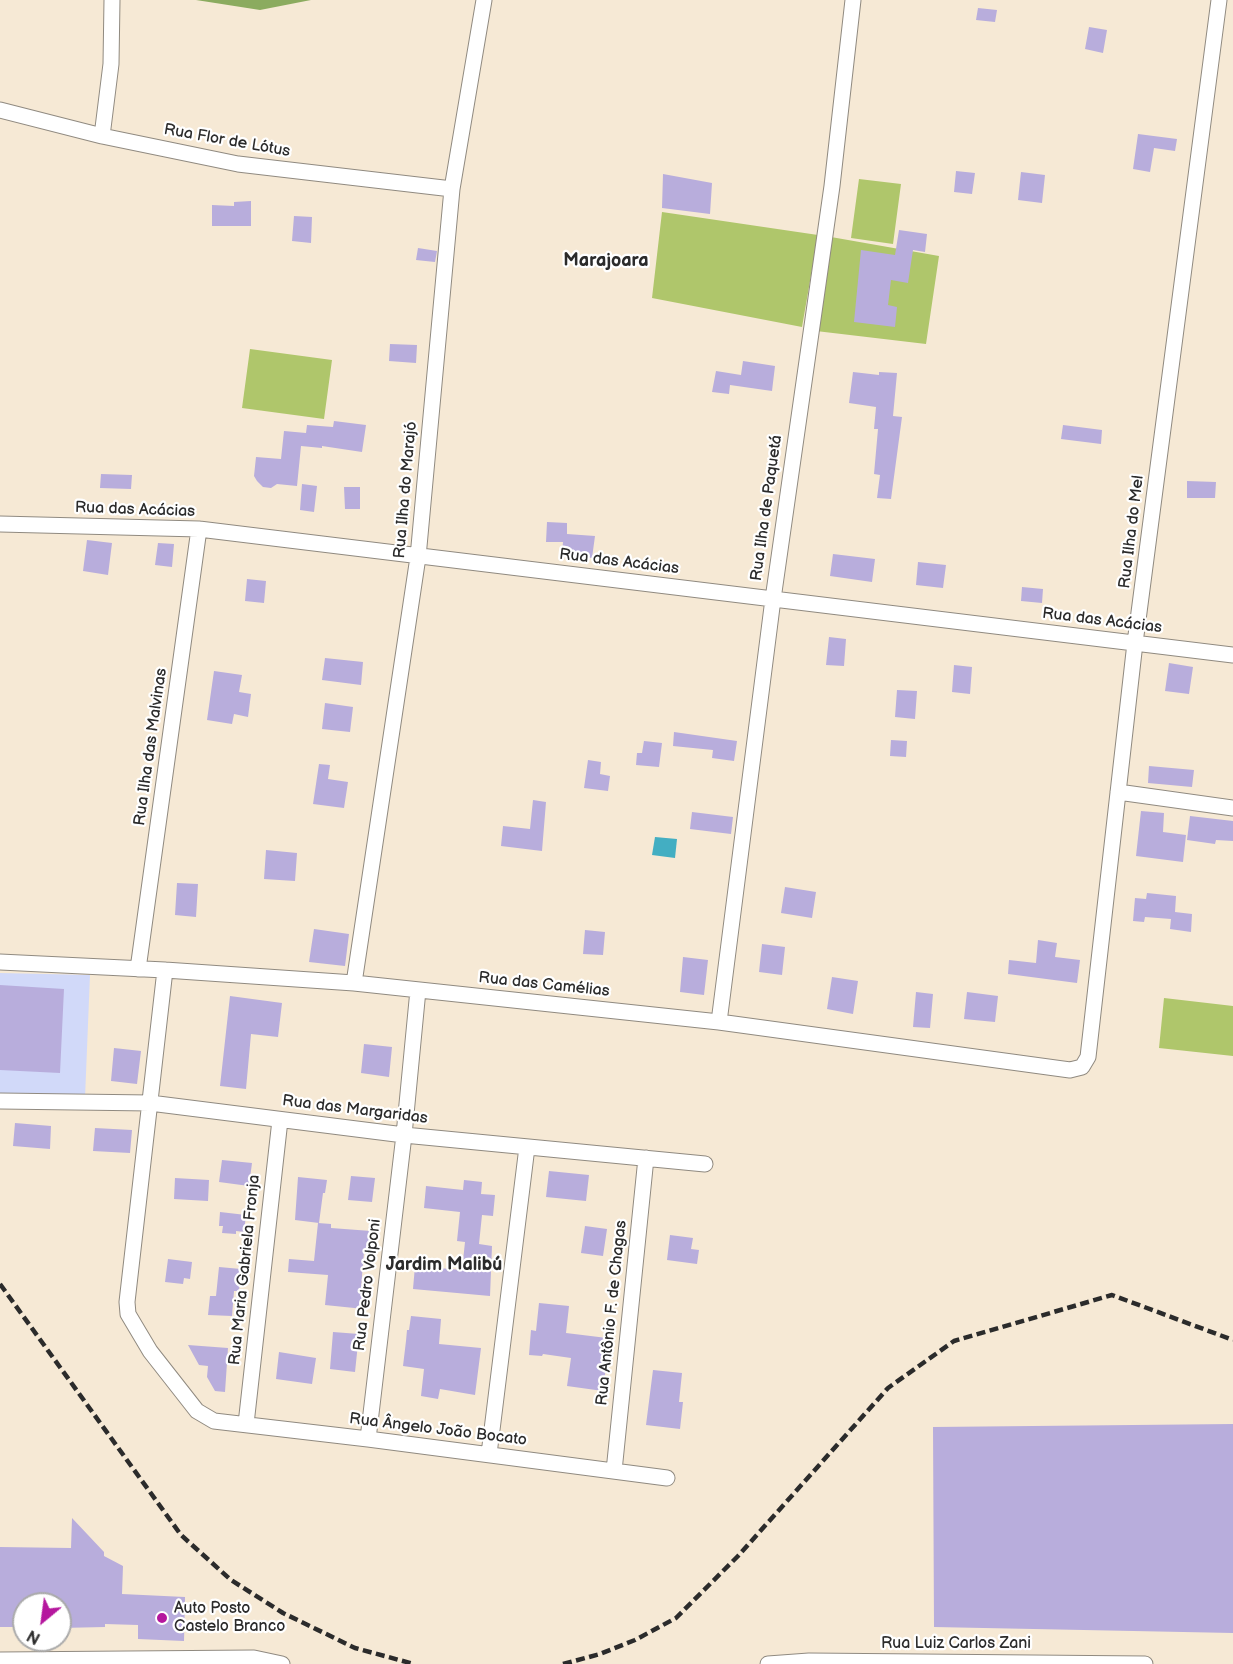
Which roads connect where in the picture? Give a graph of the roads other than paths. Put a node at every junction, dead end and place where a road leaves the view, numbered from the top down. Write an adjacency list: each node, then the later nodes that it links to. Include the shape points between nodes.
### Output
1 (112, 0): 6 (street, via 111,64)
2 (484, 0): 7 (street, Rua Ilha do Marajó)
3 (853, 0): 11 (street, Rua Ilha de Paquetá, via 832,186)
4 (1219, 0): 12 (street, Rua Ilha do Mel)
5 (0, 110): 6 (street, Rua Flor de Lótus)
6 (102, 136): 7 (street, Rua Flor de Lótus, via 238,164)
7 (452, 189): 10 (street, Rua Ilha do Marajó)
8 (0, 524): 9 (street, Rua das Acácias)
9 (200, 530): 10 (street, Rua das Acácias); 17 (street, Rua Ilha das Malvinas)
10 (418, 557): 11 (street, Rua das Acácias); 19 (street, Rua Ilha do Marajó)
11 (773, 599): 12 (street, Rua das Acácias); 21 (street, Rua Ilha de Paquetá)
12 (1135, 644): 13 (street, Rua das Acácias); 14 (street, Rua Ilha do Mel)
13 (1233, 655)
14 (1118, 792): 15 (street); 22 (street, Rua Ilha do Mel, via 1088,1057)
15 (1233, 808)
16 (0, 962): 17 (street, Rua das Camélias)
17 (138, 969): 18 (street, Rua das Camélias)
18 (165, 970): 19 (street, Rua das Camélias); 24 (street)
19 (354, 983): 20 (street, Rua das Camélias)
20 (418, 990): 21 (street, Rua das Camélias); 26 (street, Rua Pedro Volponi)
21 (719, 1022): 22 (street, Rua das Camélias, via 1070,1070)
22 (1082, 1067)
23 (0, 1101): 24 (street, Rua das Margaridas)
24 (150, 1103): 25 (street, Rua das Margaridas); 30 (street, Rua Ângelo João Bocato, via 128,1314 150,1351 198,1411 214,1421)
25 (280, 1120): 26 (street, Rua das Margaridas); 30 (street, Rua Maria Gabriela Fronja)
26 (404, 1135): 27 (street, Rua das Margaridas); 31 (street, Rua Pedro Volponi)
27 (527, 1147): 28 (street, Rua das Margaridas); 32 (street)
28 (646, 1158): 29 (street, Rua das Margaridas); 33 (street, Rua Antônio F. de Chagas)
29 (705, 1164)
30 (246, 1424): 31 (street, Rua Ângelo João Bocato)
31 (368, 1439): 32 (street, Rua Ângelo João Bocato)
32 (489, 1454): 33 (street, Rua Ângelo João Bocato)
33 (614, 1471): 34 (street, Rua Ângelo João Bocato)
34 (667, 1478)
35 (0, 1660): 36 (street, via 254,1658)
36 (282, 1664)
37 (768, 1664): 38 (street, Rua Luiz Carlos Zani)
38 (1145, 1664)

